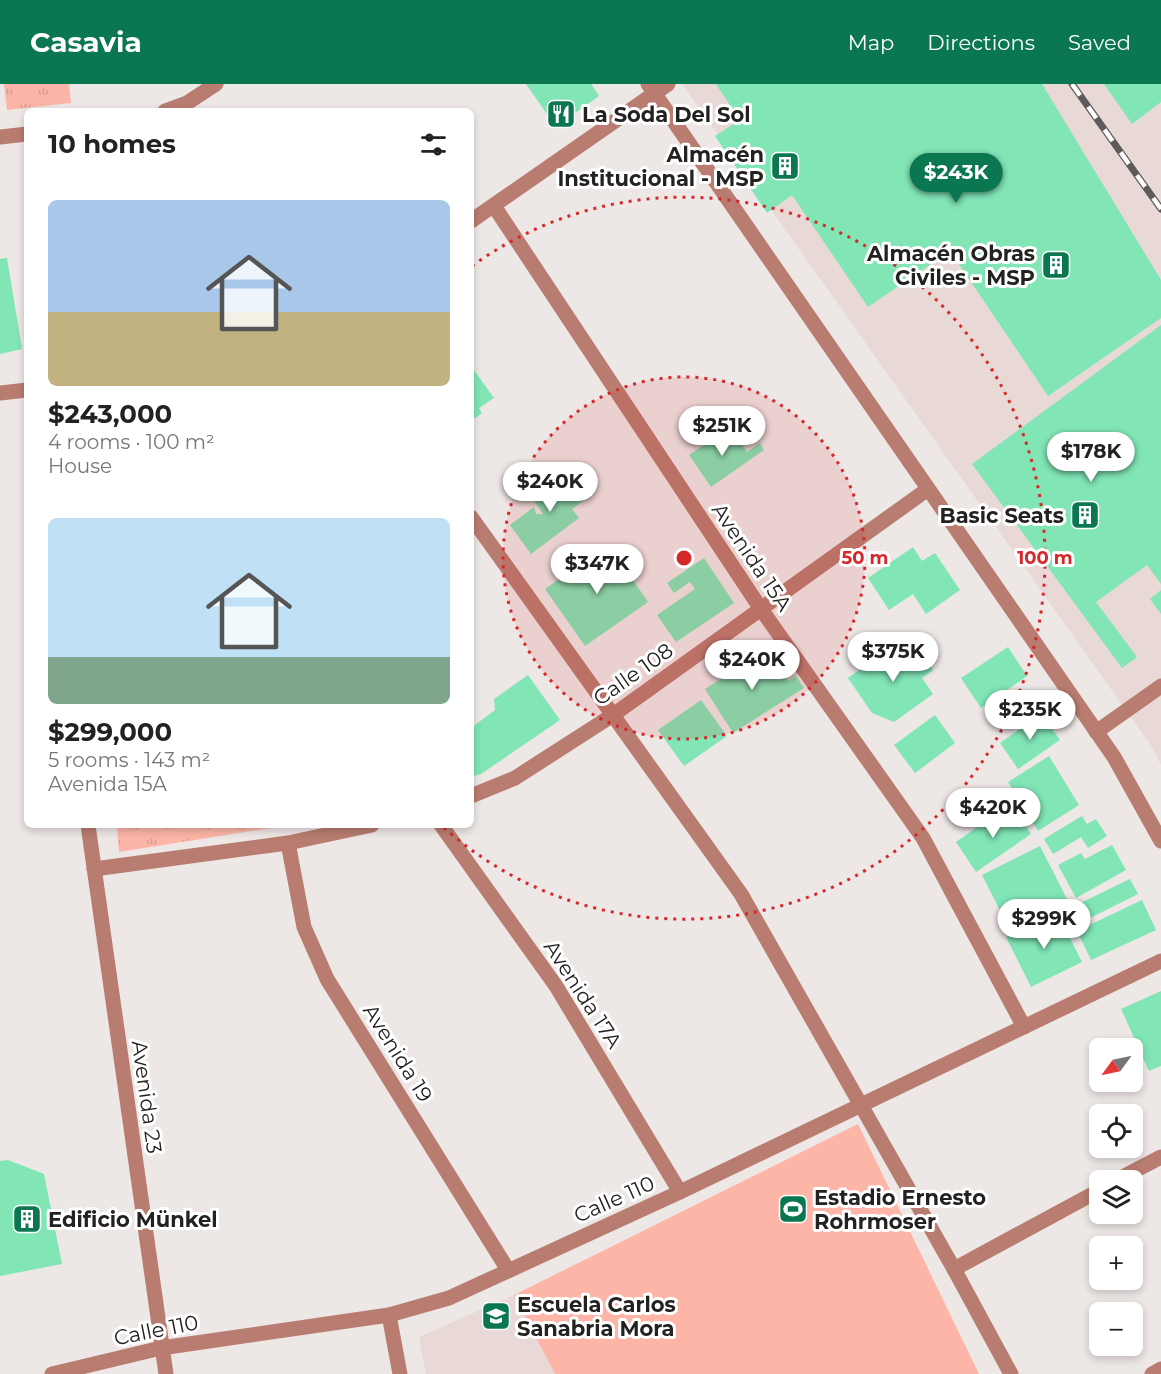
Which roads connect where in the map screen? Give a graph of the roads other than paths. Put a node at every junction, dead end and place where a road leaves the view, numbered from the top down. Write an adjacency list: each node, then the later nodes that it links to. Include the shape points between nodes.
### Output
1 (216, 84): 4 (street)
2 (668, 84): 3 (street)
3 (651, 89): 7 (street); 11 (street)
4 (173, 108)
5 (24, 134): 6 (street)
6 (0, 138)
7 (494, 206): 8 (street); 13 (street, Avenida 15A)
8 (474, 219)
9 (24, 392): 10 (street)
10 (0, 393)
11 (928, 489): 13 (street, Calle 108); 16 (street)
12 (474, 520): 15 (street)
13 (761, 609): 15 (street, Calle 108); 25 (street, Avenida 15A, via 923,838)
14 (1161, 686): 16 (street)
15 (614, 715): 17 (street, Calle 108, via 515,778); 26 (street, via 741,894)
16 (1096, 732): 21 (street)
17 (474, 795)
18 (88, 828): 23 (street, Avenida 23)
19 (358, 828): 22 (street)
20 (443, 828): 29 (street, Avenida 17A, via 556,986)
21 (1161, 841)
22 (288, 843): 23 (street); 32 (street, Avenida 19, via 304,927 327,979)
23 (94, 869): 34 (street, Avenida 23)
24 (1161, 961): 25 (street, Calle 110)
25 (1023, 1027): 26 (street, Calle 110)
26 (861, 1105): 29 (street, Calle 110); 31 (street)
27 (1161, 1157): 28 (street)
28 (1136, 1170)
29 (680, 1192): 32 (street, Calle 110)
30 (1089, 1196): 31 (street)
31 (954, 1269): 39 (street)
32 (508, 1270): 33 (street, Calle 110, via 449,1298)
33 (389, 1315): 34 (street, Calle 110); 38 (street)
34 (161, 1348): 36 (street, Calle 110); 37 (street, Avenida 23)
35 (1161, 1369): 40 (street)
36 (52, 1374)
37 (166, 1374)
38 (400, 1374)
39 (1011, 1374)
40 (1152, 1374)

